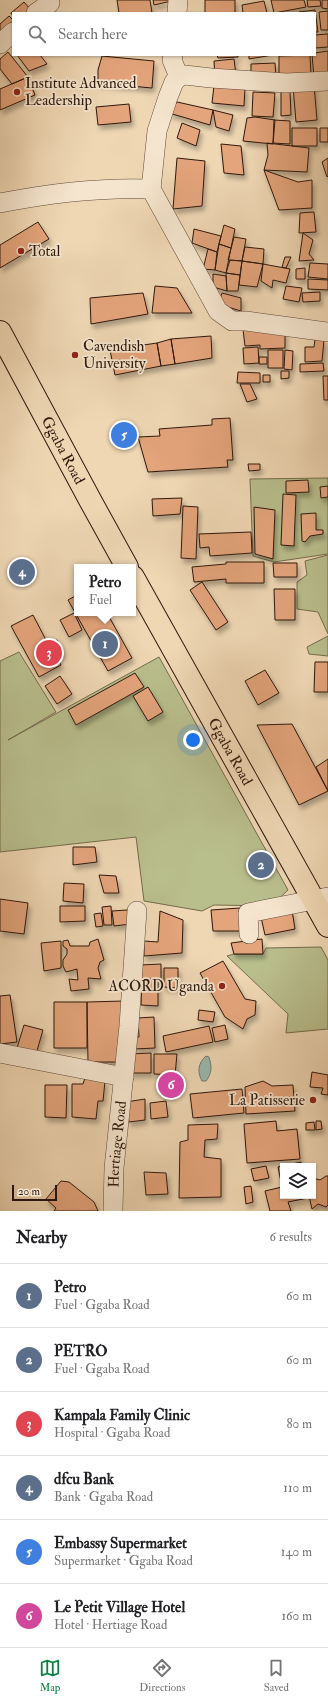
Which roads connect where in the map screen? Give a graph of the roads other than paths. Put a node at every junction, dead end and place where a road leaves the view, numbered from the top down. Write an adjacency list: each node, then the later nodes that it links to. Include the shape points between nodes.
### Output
1 (178, 0): 2 (street)
2 (177, 12)
3 (12, 33): 4 (street)
4 (0, 44)
5 (173, 56): 6 (street)
6 (179, 77): 7 (street, via 185,74 286,83); 8 (street, via 174,82 157,131)
7 (328, 81)
8 (151, 189): 9 (street, via 118,187 72,191); 11 (street, via 218,311 232,321 260,322)
9 (0, 203)
10 (0, 332): 12 (main road, Ggaba Road)
11 (328, 332)
12 (125, 564)
13 (136, 582): 14 (main road, Ggaba Road)
14 (321, 899): 16 (main road, Ggaba Road); 17 (street, via 248,913)
15 (137, 910): 19 (street, Hertiage Road, via 130,1026)
16 (328, 926)
17 (249, 934)
18 (0, 1053): 19 (street)
19 (124, 1077): 20 (street, Hertiage Road, via 114,1168)
20 (113, 1211)

